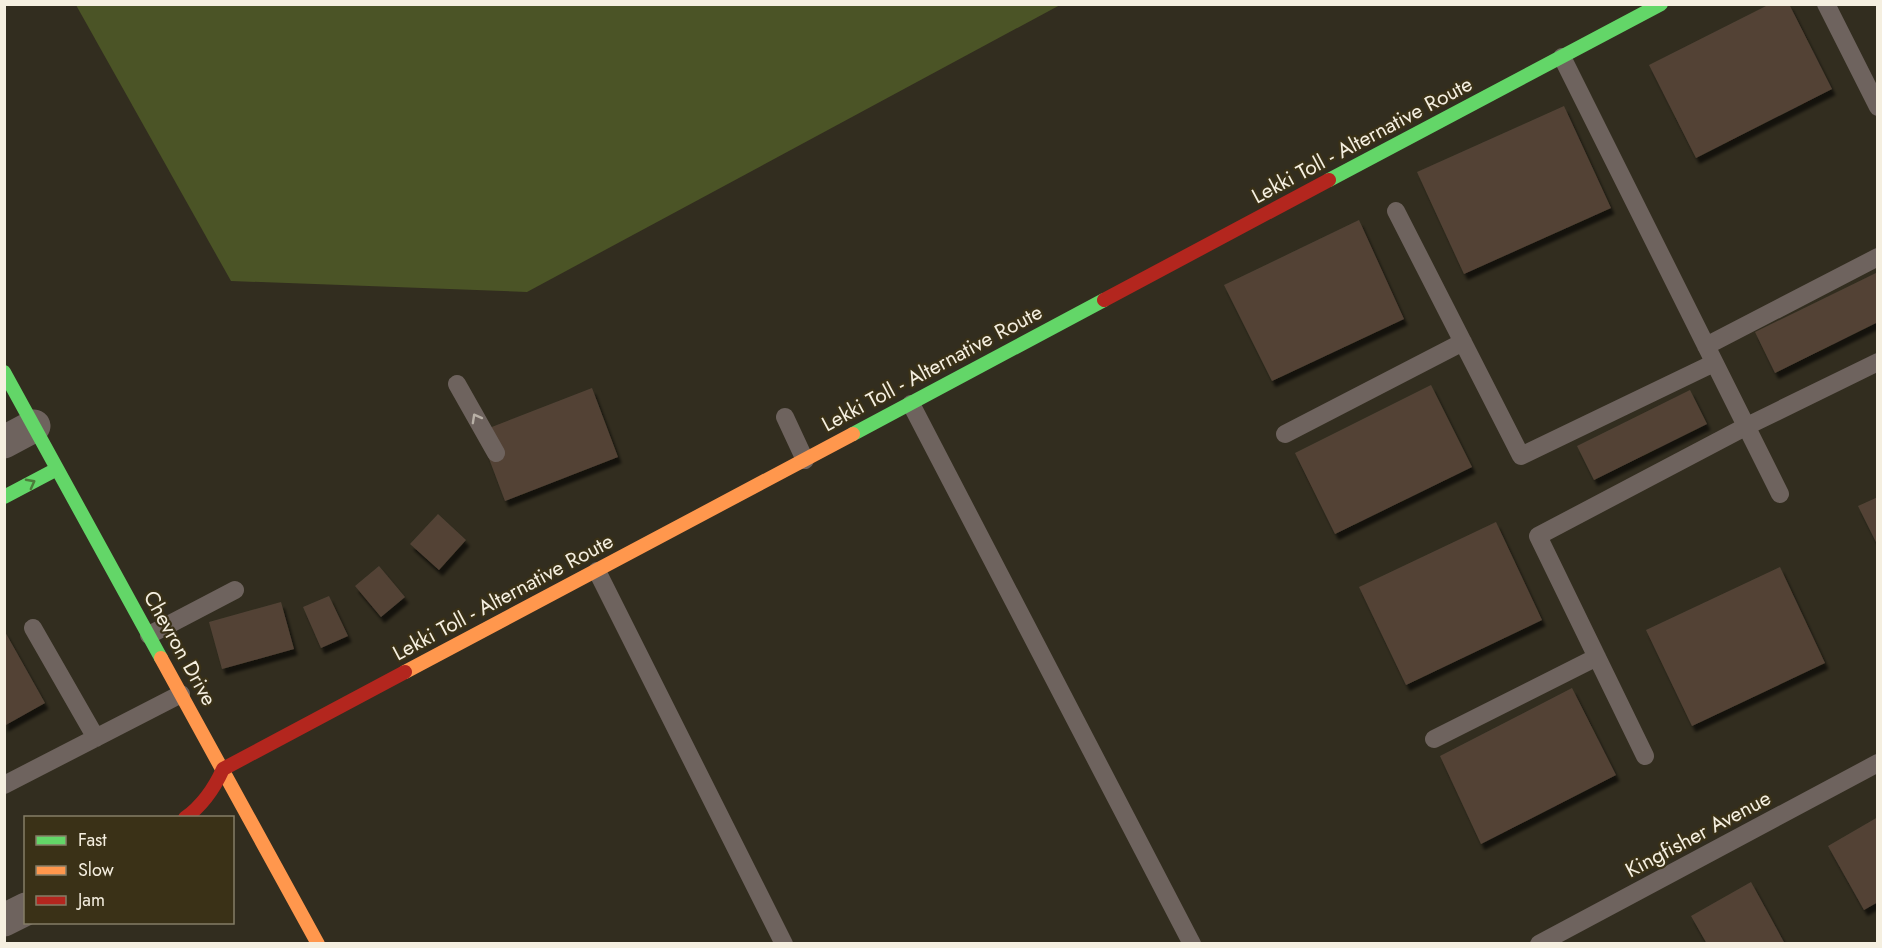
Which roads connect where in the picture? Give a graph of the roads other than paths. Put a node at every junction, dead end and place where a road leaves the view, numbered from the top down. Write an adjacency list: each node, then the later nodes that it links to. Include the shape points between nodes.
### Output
1 (1661, 4): 3 (street, Lekki Toll - Alternative Route)
2 (1826, 4): 4 (lane)
3 (1562, 57): 8 (lane); 12 (street, Lekki Toll - Alternative Route)
4 (1878, 106)
5 (1396, 212): 7 (lane)
6 (1878, 256): 8 (lane)
7 (1463, 342): 8 (lane, via 1521,456); 16 (lane)
8 (1710, 355): 15 (lane)
9 (1878, 362): 15 (lane)
10 (4, 372): 14 (street, Chevron Drive)
11 (457, 384): 18 (lane, one-way to 11)
12 (911, 404): 19 (street, Lekki Toll - Alternative Route); 40 (lane)
13 (785, 417): 19 (lane)
14 (34, 426): 17 (street); 20 (street, Chevron Drive)
15 (1745, 427): 21 (lane); 27 (lane, via 1538,536)
16 (1285, 434)
17 (4, 442)
18 (496, 453)
19 (805, 460): 23 (street, Lekki Toll - Alternative Route)
20 (57, 469): 22 (street, one-way to 20); 26 (street, Chevron Drive)
21 (1780, 494)
22 (4, 497)
23 (597, 571): 33 (street, Lekki Toll - Alternative Route); 39 (lane)
24 (235, 590): 26 (lane)
25 (33, 628): 29 (lane)
26 (149, 635): 28 (street, Chevron Drive)
27 (1597, 657): 30 (lane); 31 (lane)
28 (181, 694): 29 (lane); 33 (street, Chevron Drive)
29 (96, 738): 34 (lane)
30 (1434, 739)
31 (1645, 756)
32 (1878, 763): 41 (lane, Kingfisher Avenue)
33 (223, 769): 35 (street, via 206,800); 38 (street, Chevron Drive)
34 (4, 785)
35 (187, 816)
36 (24, 910): 37 (street)
37 (4, 921)
38 (318, 944)
39 (784, 944)
40 (1192, 944)
41 (1539, 944)

